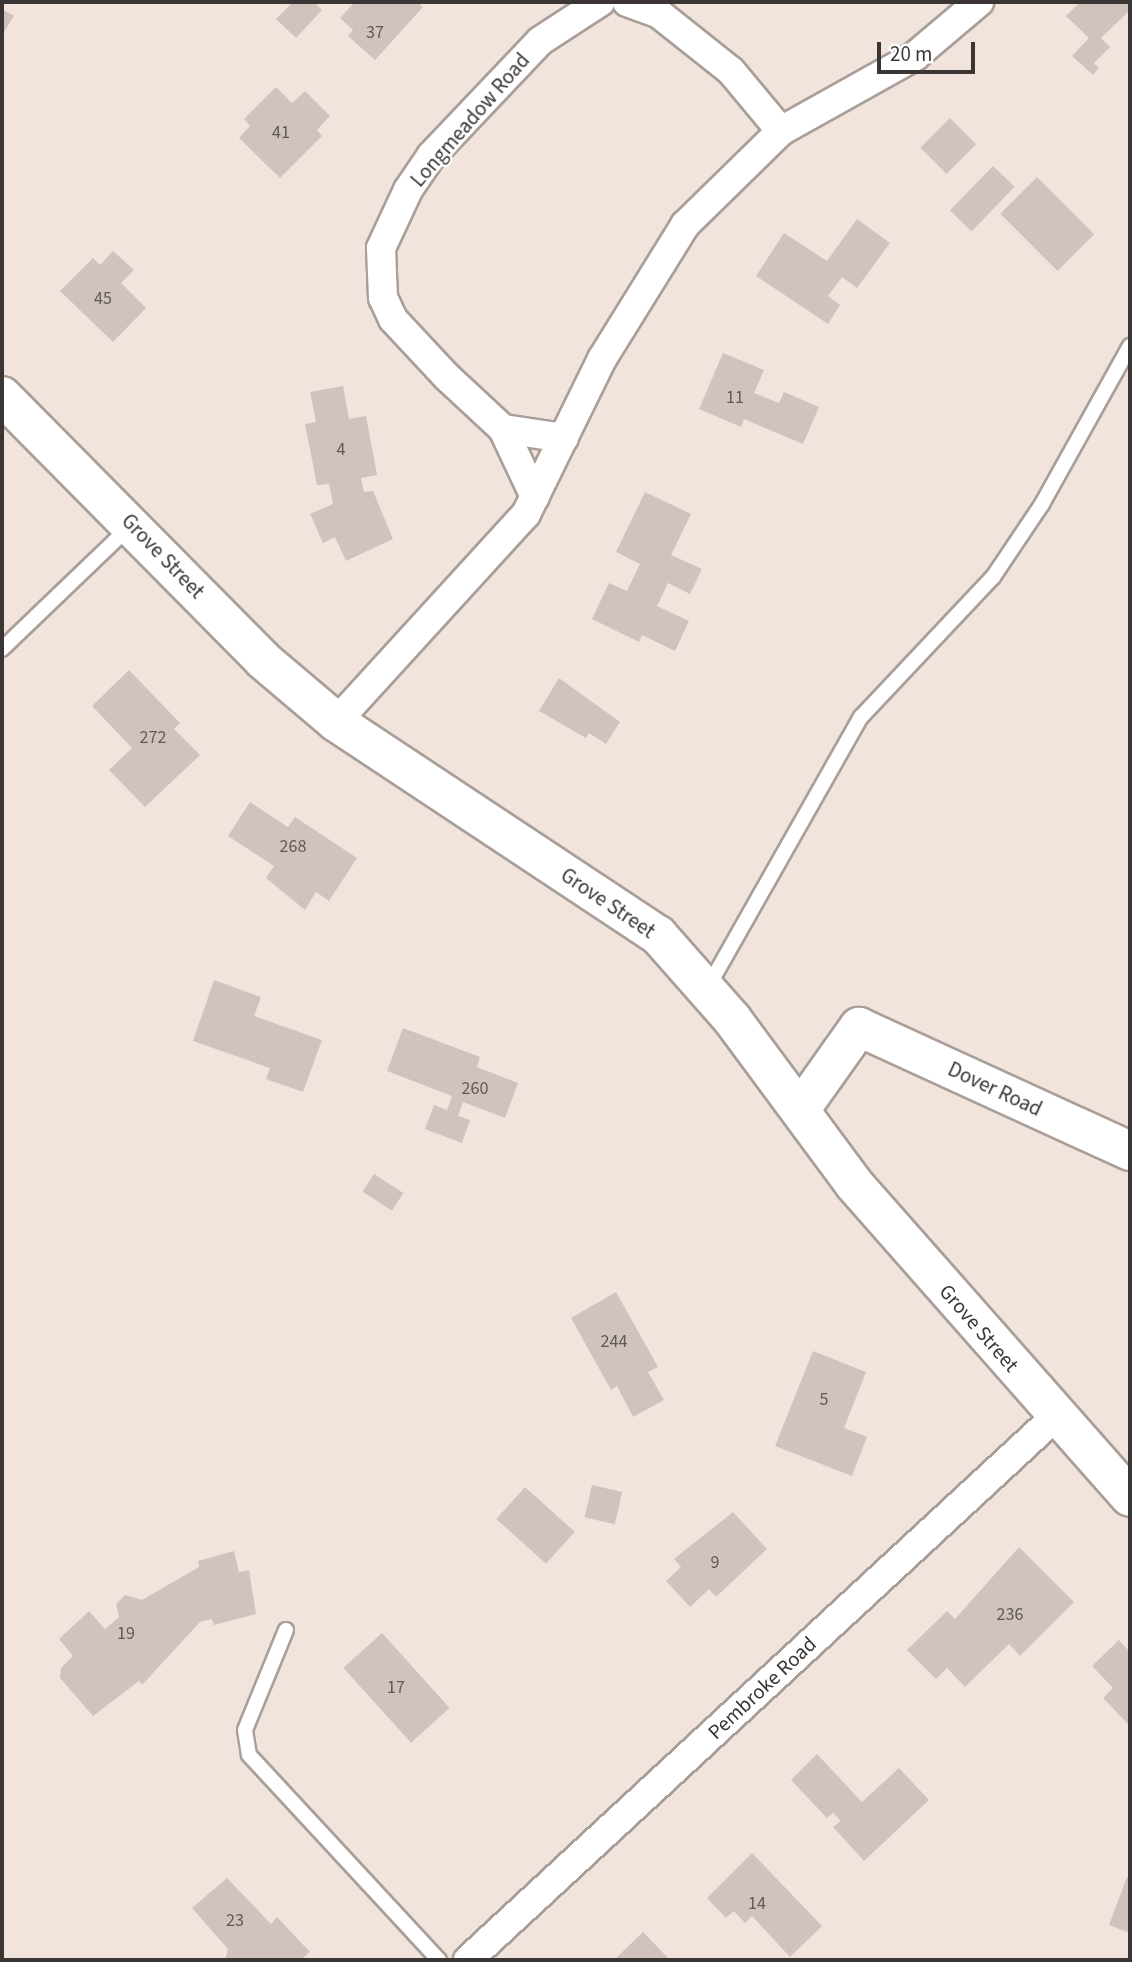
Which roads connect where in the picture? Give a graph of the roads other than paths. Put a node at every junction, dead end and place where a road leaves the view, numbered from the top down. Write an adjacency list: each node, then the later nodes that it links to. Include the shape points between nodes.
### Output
1 (600, 2): 7 (street, Longmeadow Road, via 540,41 432,156 408,190 380,248 383,298 393,319)
2 (979, 2): 4 (street, via 942,36)
3 (644, 5): 4 (street, via 731,71)
4 (781, 131): 8 (street, via 678,234 614,339)
5 (1130, 346): 13 (lane, via 1042,504 993,577 862,717)
6 (2, 396): 10 (street, Grove Street)
7 (503, 429): 8 (street); 9 (street, Longmeadow Road)
8 (564, 438): 9 (street)
9 (535, 497): 12 (street, via 484,566)
10 (132, 524): 11 (lane); 12 (street, Grove Street, via 262,660)
11 (2, 649)
12 (336, 722): 13 (street, Grove Street, via 657,935)
13 (707, 988): 14 (street, Grove Street)
14 (800, 1110): 15 (street, Dover Road, via 859,1027); 16 (street, Grove Street, via 854,1184)
15 (1130, 1151)
16 (1056, 1416): 17 (street, Grove Street); 20 (street, Pembroke Road)
17 (1130, 1497)
18 (286, 1630): 19 (lane, via 245,1730 250,1755)
19 (439, 1960)
20 (468, 1960)

